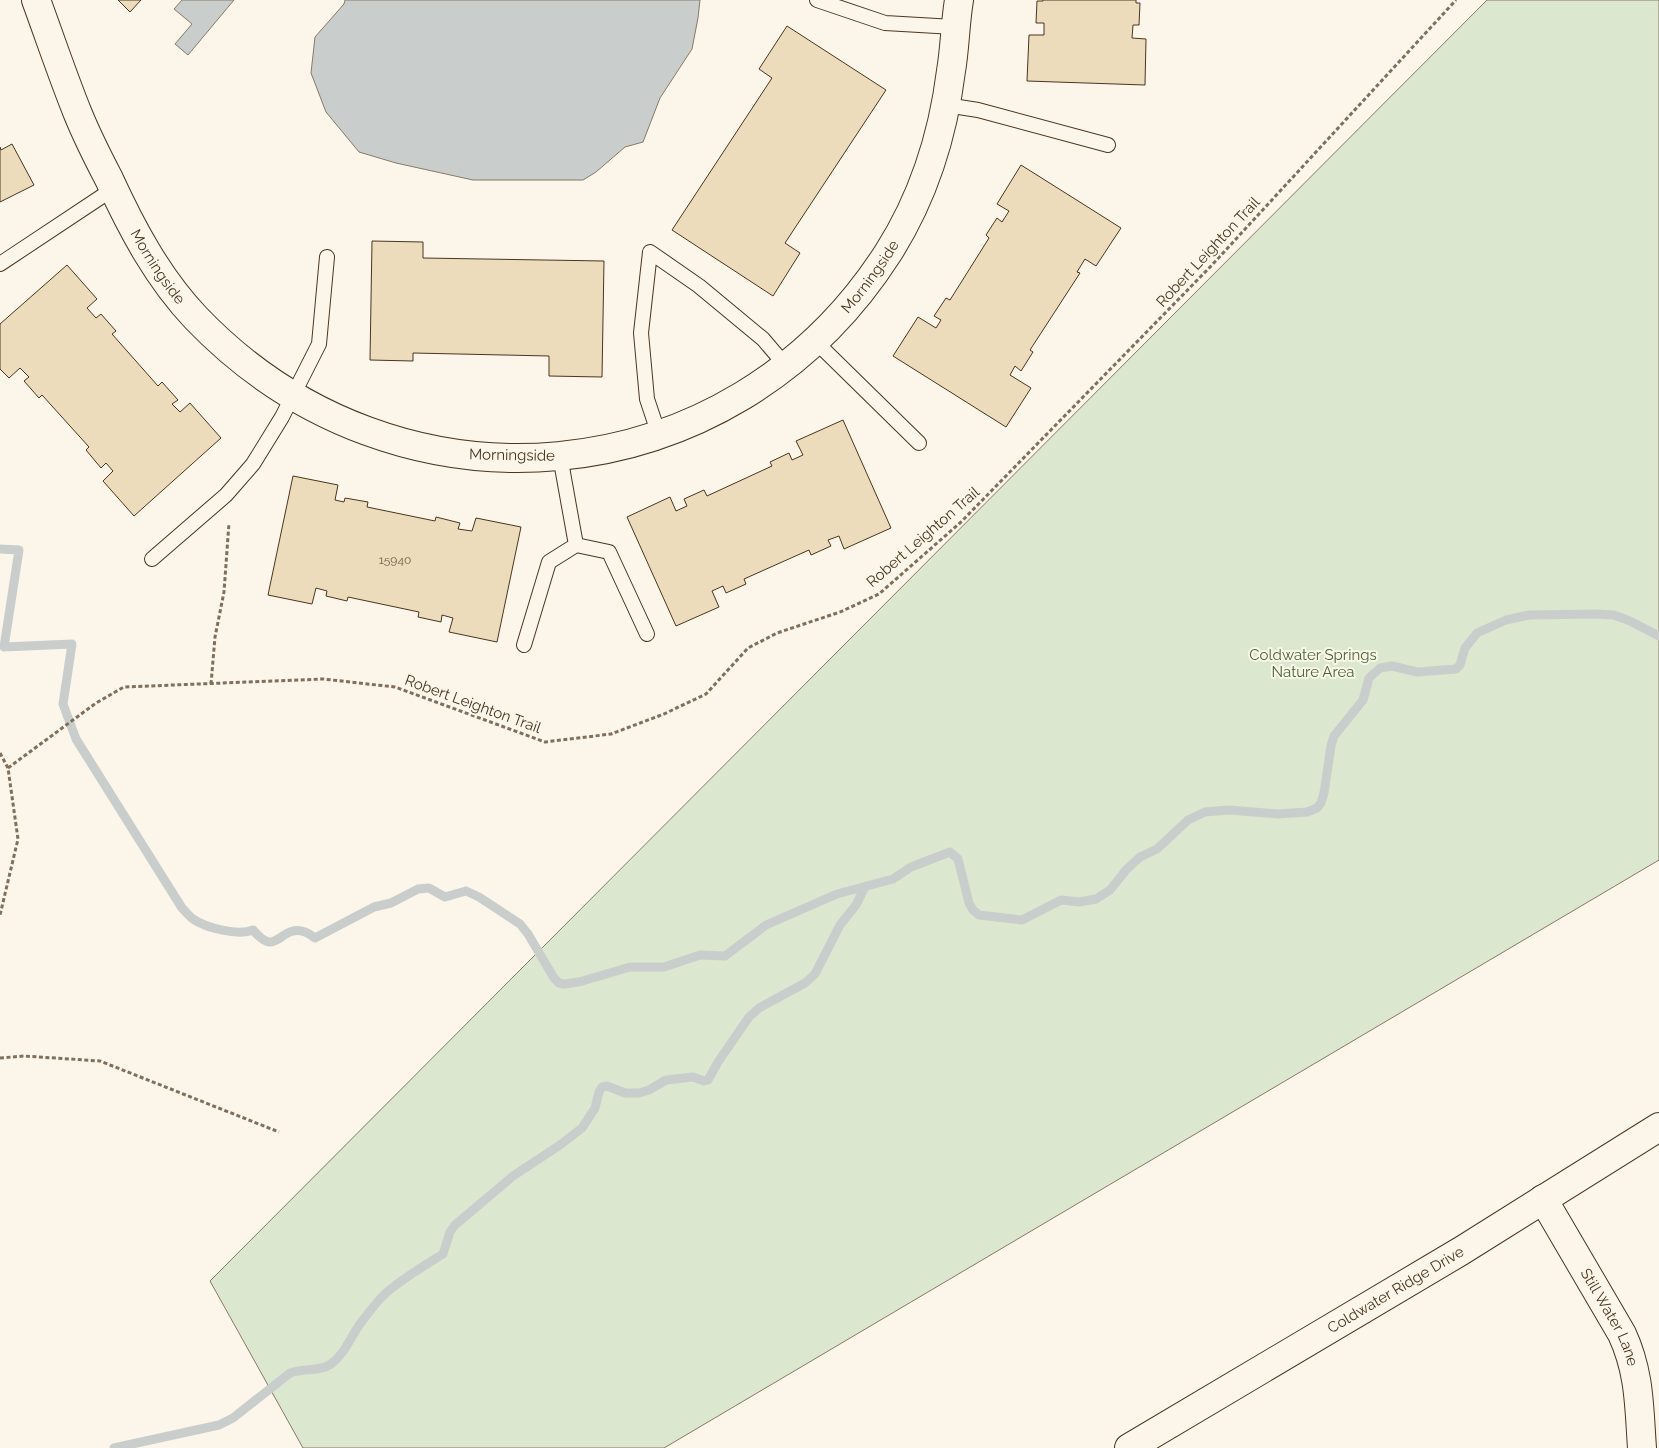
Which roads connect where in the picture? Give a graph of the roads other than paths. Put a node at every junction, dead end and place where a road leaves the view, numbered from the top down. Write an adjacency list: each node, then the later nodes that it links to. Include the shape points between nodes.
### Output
1 (36, 0): 7 (street, Morningside, via 80,118)
2 (817, 0): 4 (lane, via 885,23)
3 (959, 0): 4 (street, Morningside)
4 (954, 27): 5 (street, Morningside)
5 (946, 105): 6 (lane, via 978,110); 10 (street, Morningside, via 925,180 890,250 843,313)
6 (1108, 145)
7 (113, 189): 9 (lane); 12 (street, Morningside, via 143,246 194,316 257,373)
8 (327, 257): 12 (lane, via 319,344)
9 (0, 264)
10 (815, 341): 11 (street, Morningside); 14 (lane)
11 (786, 366): 13 (street, Morningside, via 725,406); 13 (lane, via 763,339 699,286 650,252 641,333 646,399)
12 (293, 396): 15 (street, Morningside, via 329,416 407,445 489,458); 17 (lane, via 253,464 226,495)
13 (659, 434): 15 (street, Morningside, via 610,448)
14 (919, 443)
15 (560, 456): 16 (lane)
16 (576, 545): 18 (lane, via 609,552); 19 (lane, via 549,562)
17 (152, 559)
18 (647, 634)
19 (524, 645)
20 (1659, 1127): 21 (street, Coldwater Ridge Drive)
21 (1543, 1199): 22 (street, Coldwater Ridge Drive, via 1461,1252); 23 (street, Still Water Lane, via 1631,1353 1636,1370)
22 (1129, 1448)
23 (1642, 1448)

